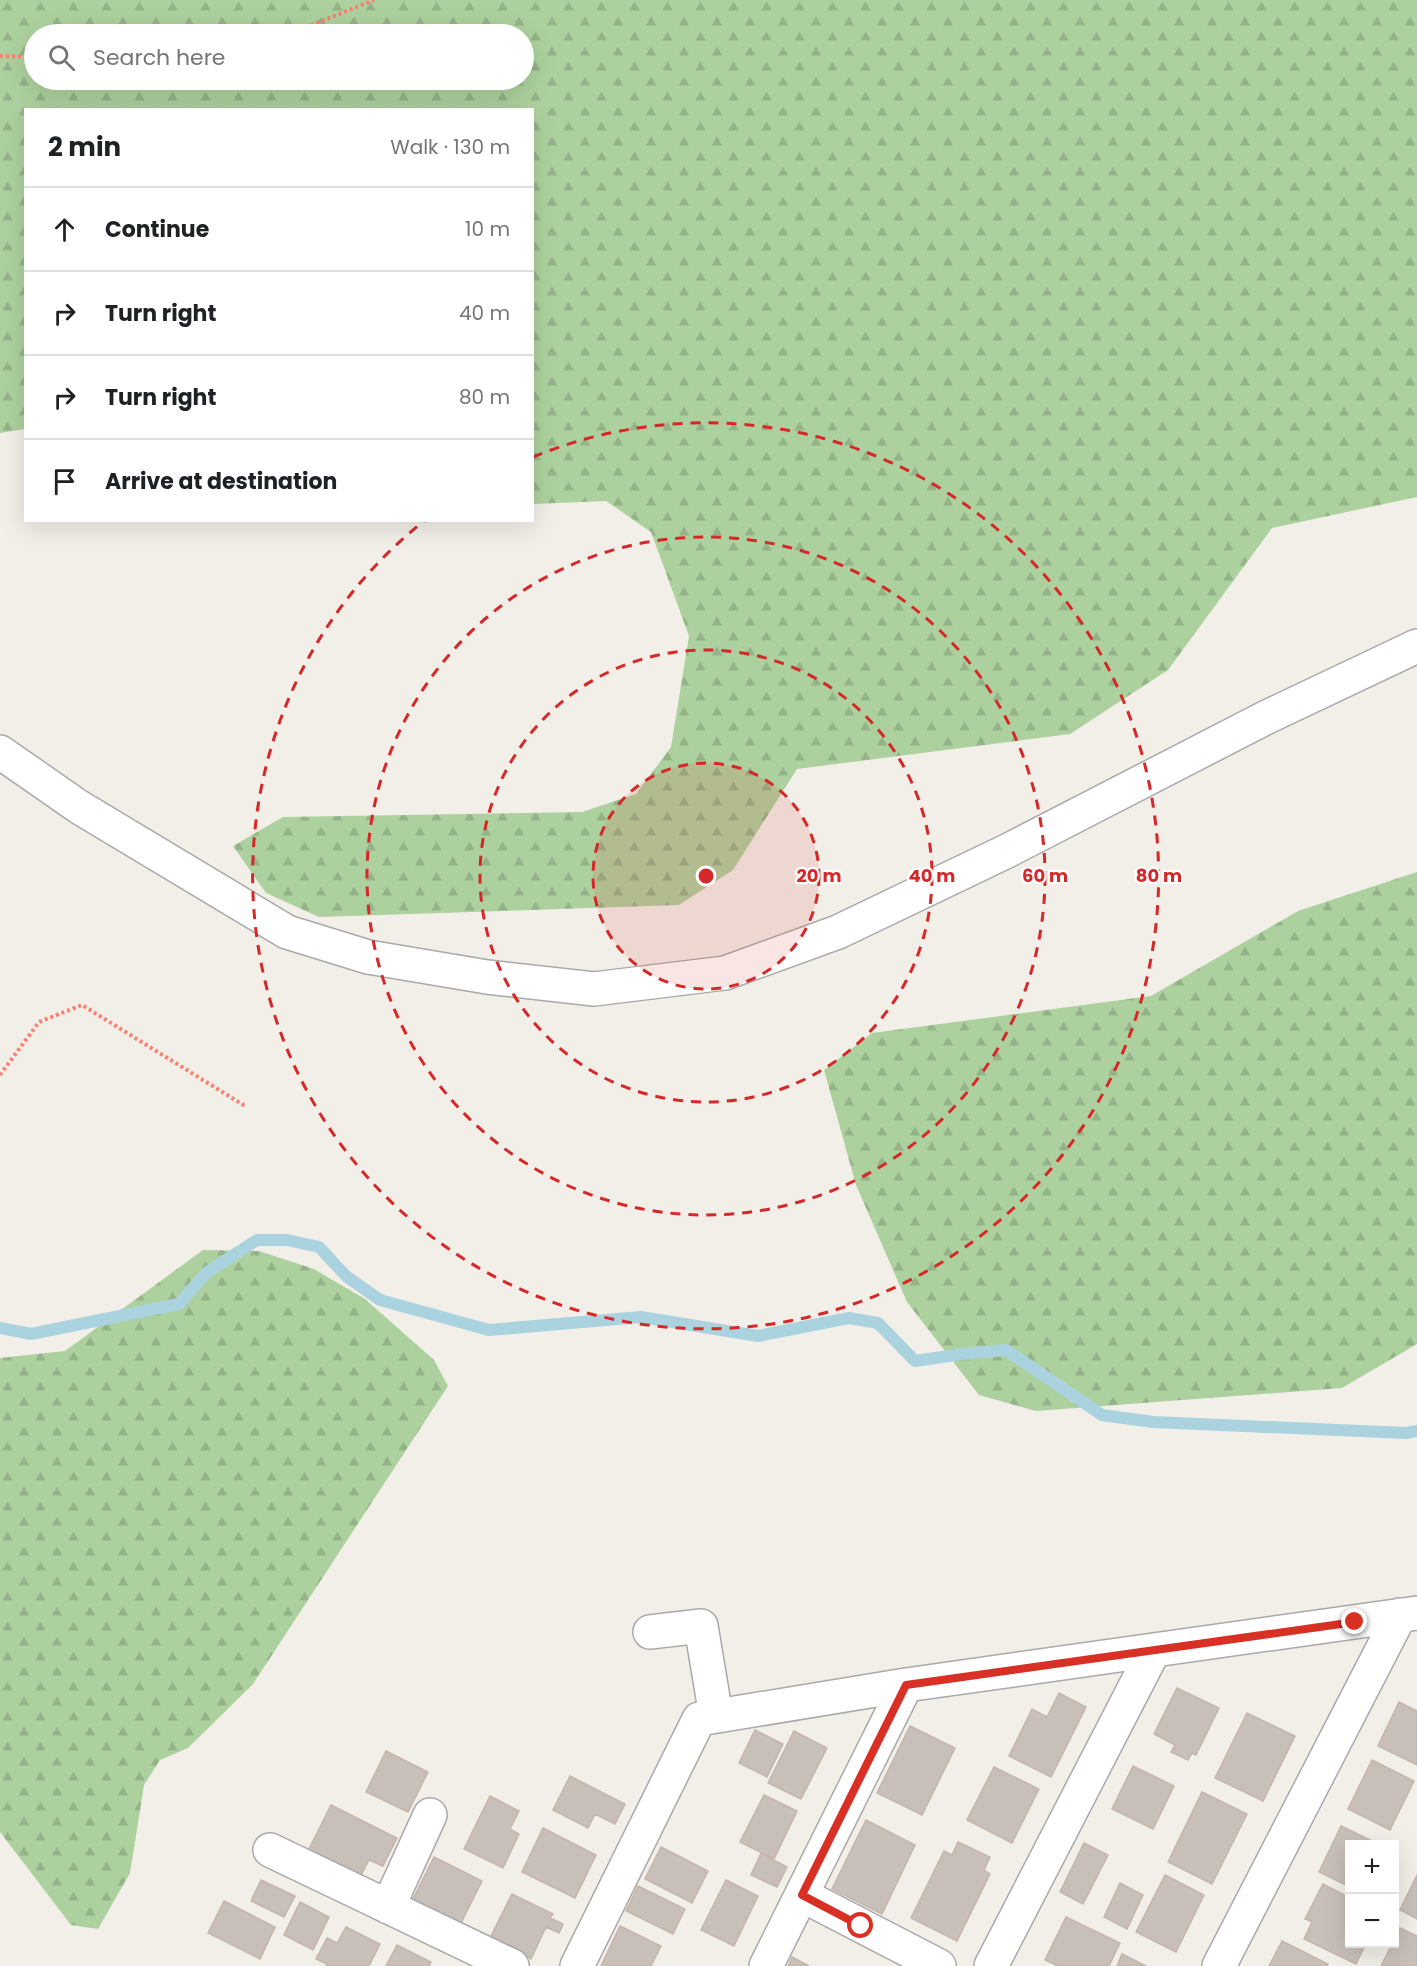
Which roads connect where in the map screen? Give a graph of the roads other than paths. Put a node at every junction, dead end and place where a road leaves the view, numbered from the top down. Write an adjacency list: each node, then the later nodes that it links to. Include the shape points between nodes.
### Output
1 (1417, 646): 2 (street, via 1267,717 838,933 725,973 594,989 487,977 368,957 287,932 79,807)
2 (0, 752)
3 (1408, 1614): 5 (street); 17 (street)
4 (650, 1632): 7 (street, via 701,1626)
5 (1154, 1650): 6 (street); 16 (street)
6 (906, 1685): 7 (street); 10 (street)
7 (716, 1716): 13 (street, via 699,1719)
8 (430, 1815): 11 (street)
9 (270, 1850): 11 (street)
10 (802, 1895): 14 (street); 15 (street)
11 (388, 1907): 12 (street)
12 (512, 1966)
13 (577, 1966)
14 (766, 1966)
15 (939, 1966)
16 (990, 1966)
17 (1220, 1966)

